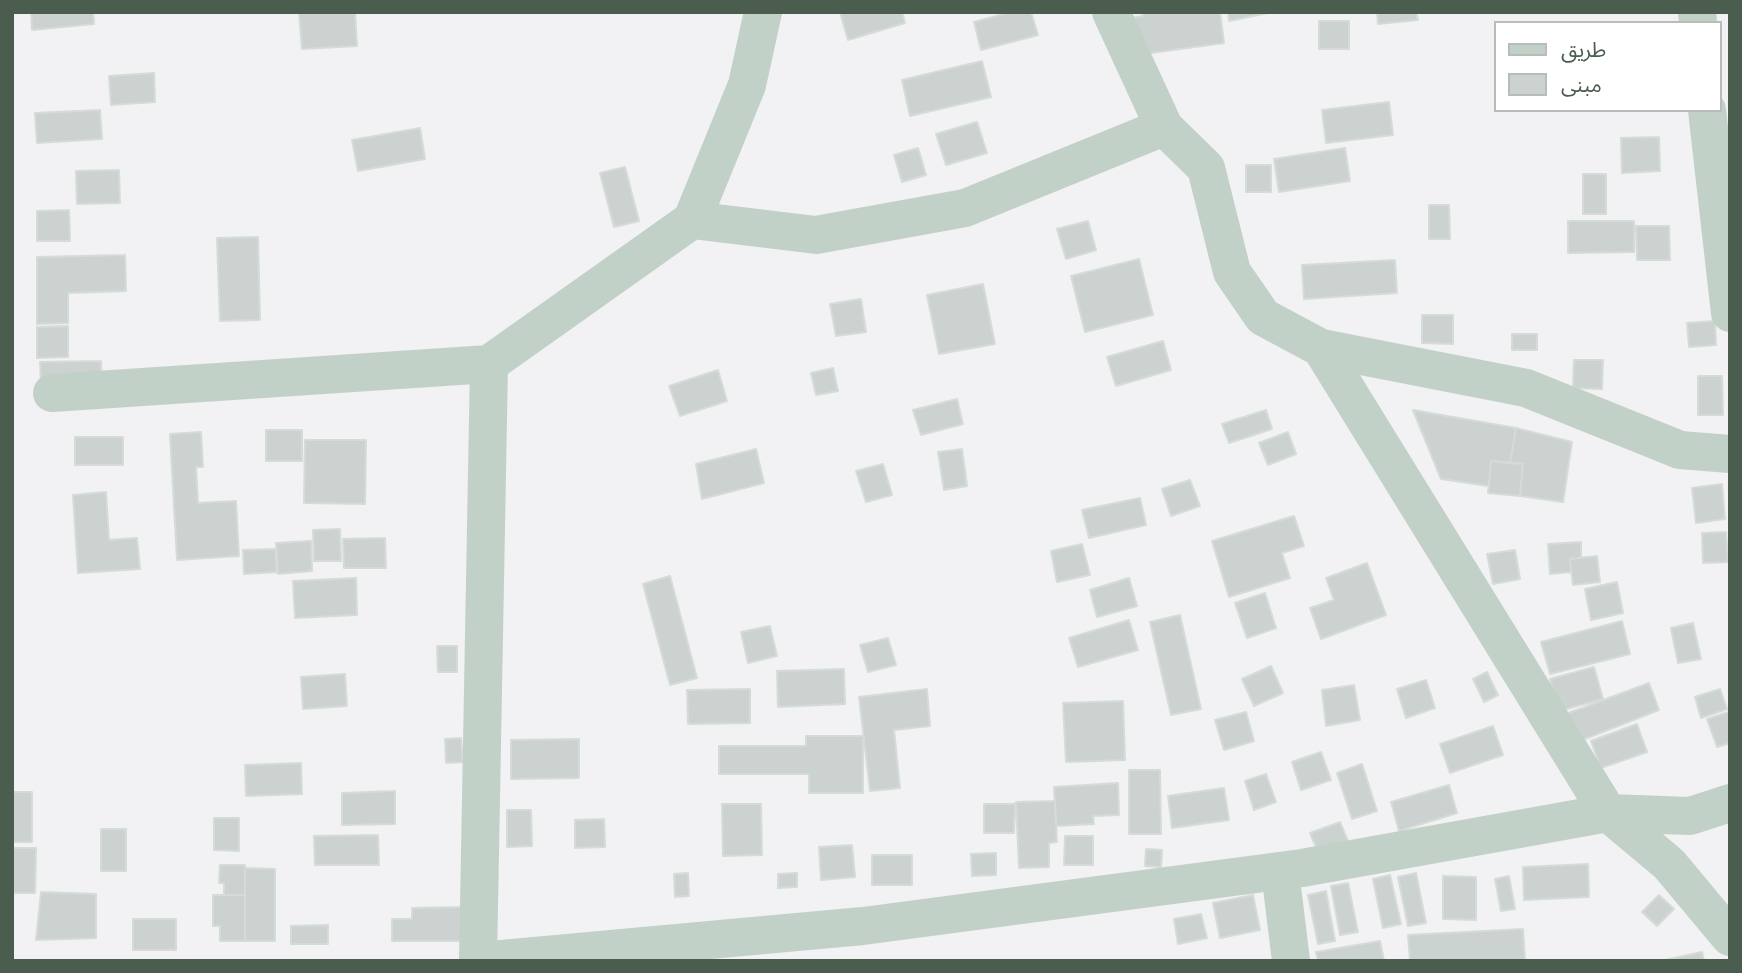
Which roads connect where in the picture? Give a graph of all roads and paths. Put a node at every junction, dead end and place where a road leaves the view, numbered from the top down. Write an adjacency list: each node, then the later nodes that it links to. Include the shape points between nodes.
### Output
1 (763, 12): 5 (street, via 747,85)
2 (1111, 12): 4 (street)
3 (1707, 112): 6 (street)
4 (1164, 127): 5 (street, via 965,208 816,235); 7 (street, via 1206,168 1232,272 1263,317)
5 (692, 220): 8 (street)
6 (1730, 313)
7 (1321, 348): 10 (street, via 1526,388 1680,450); 12 (street)
8 (489, 363): 9 (street); 16 (street)
9 (52, 393)
10 (1730, 454)
11 (1730, 803): 12 (street, via 1690,816)
12 (1608, 813): 13 (street); 14 (street, via 1669,864)
13 (1280, 871): 15 (street); 17 (street)
14 (1730, 937)
15 (622, 954): 16 (street)
16 (479, 961)
17 (1291, 961)

